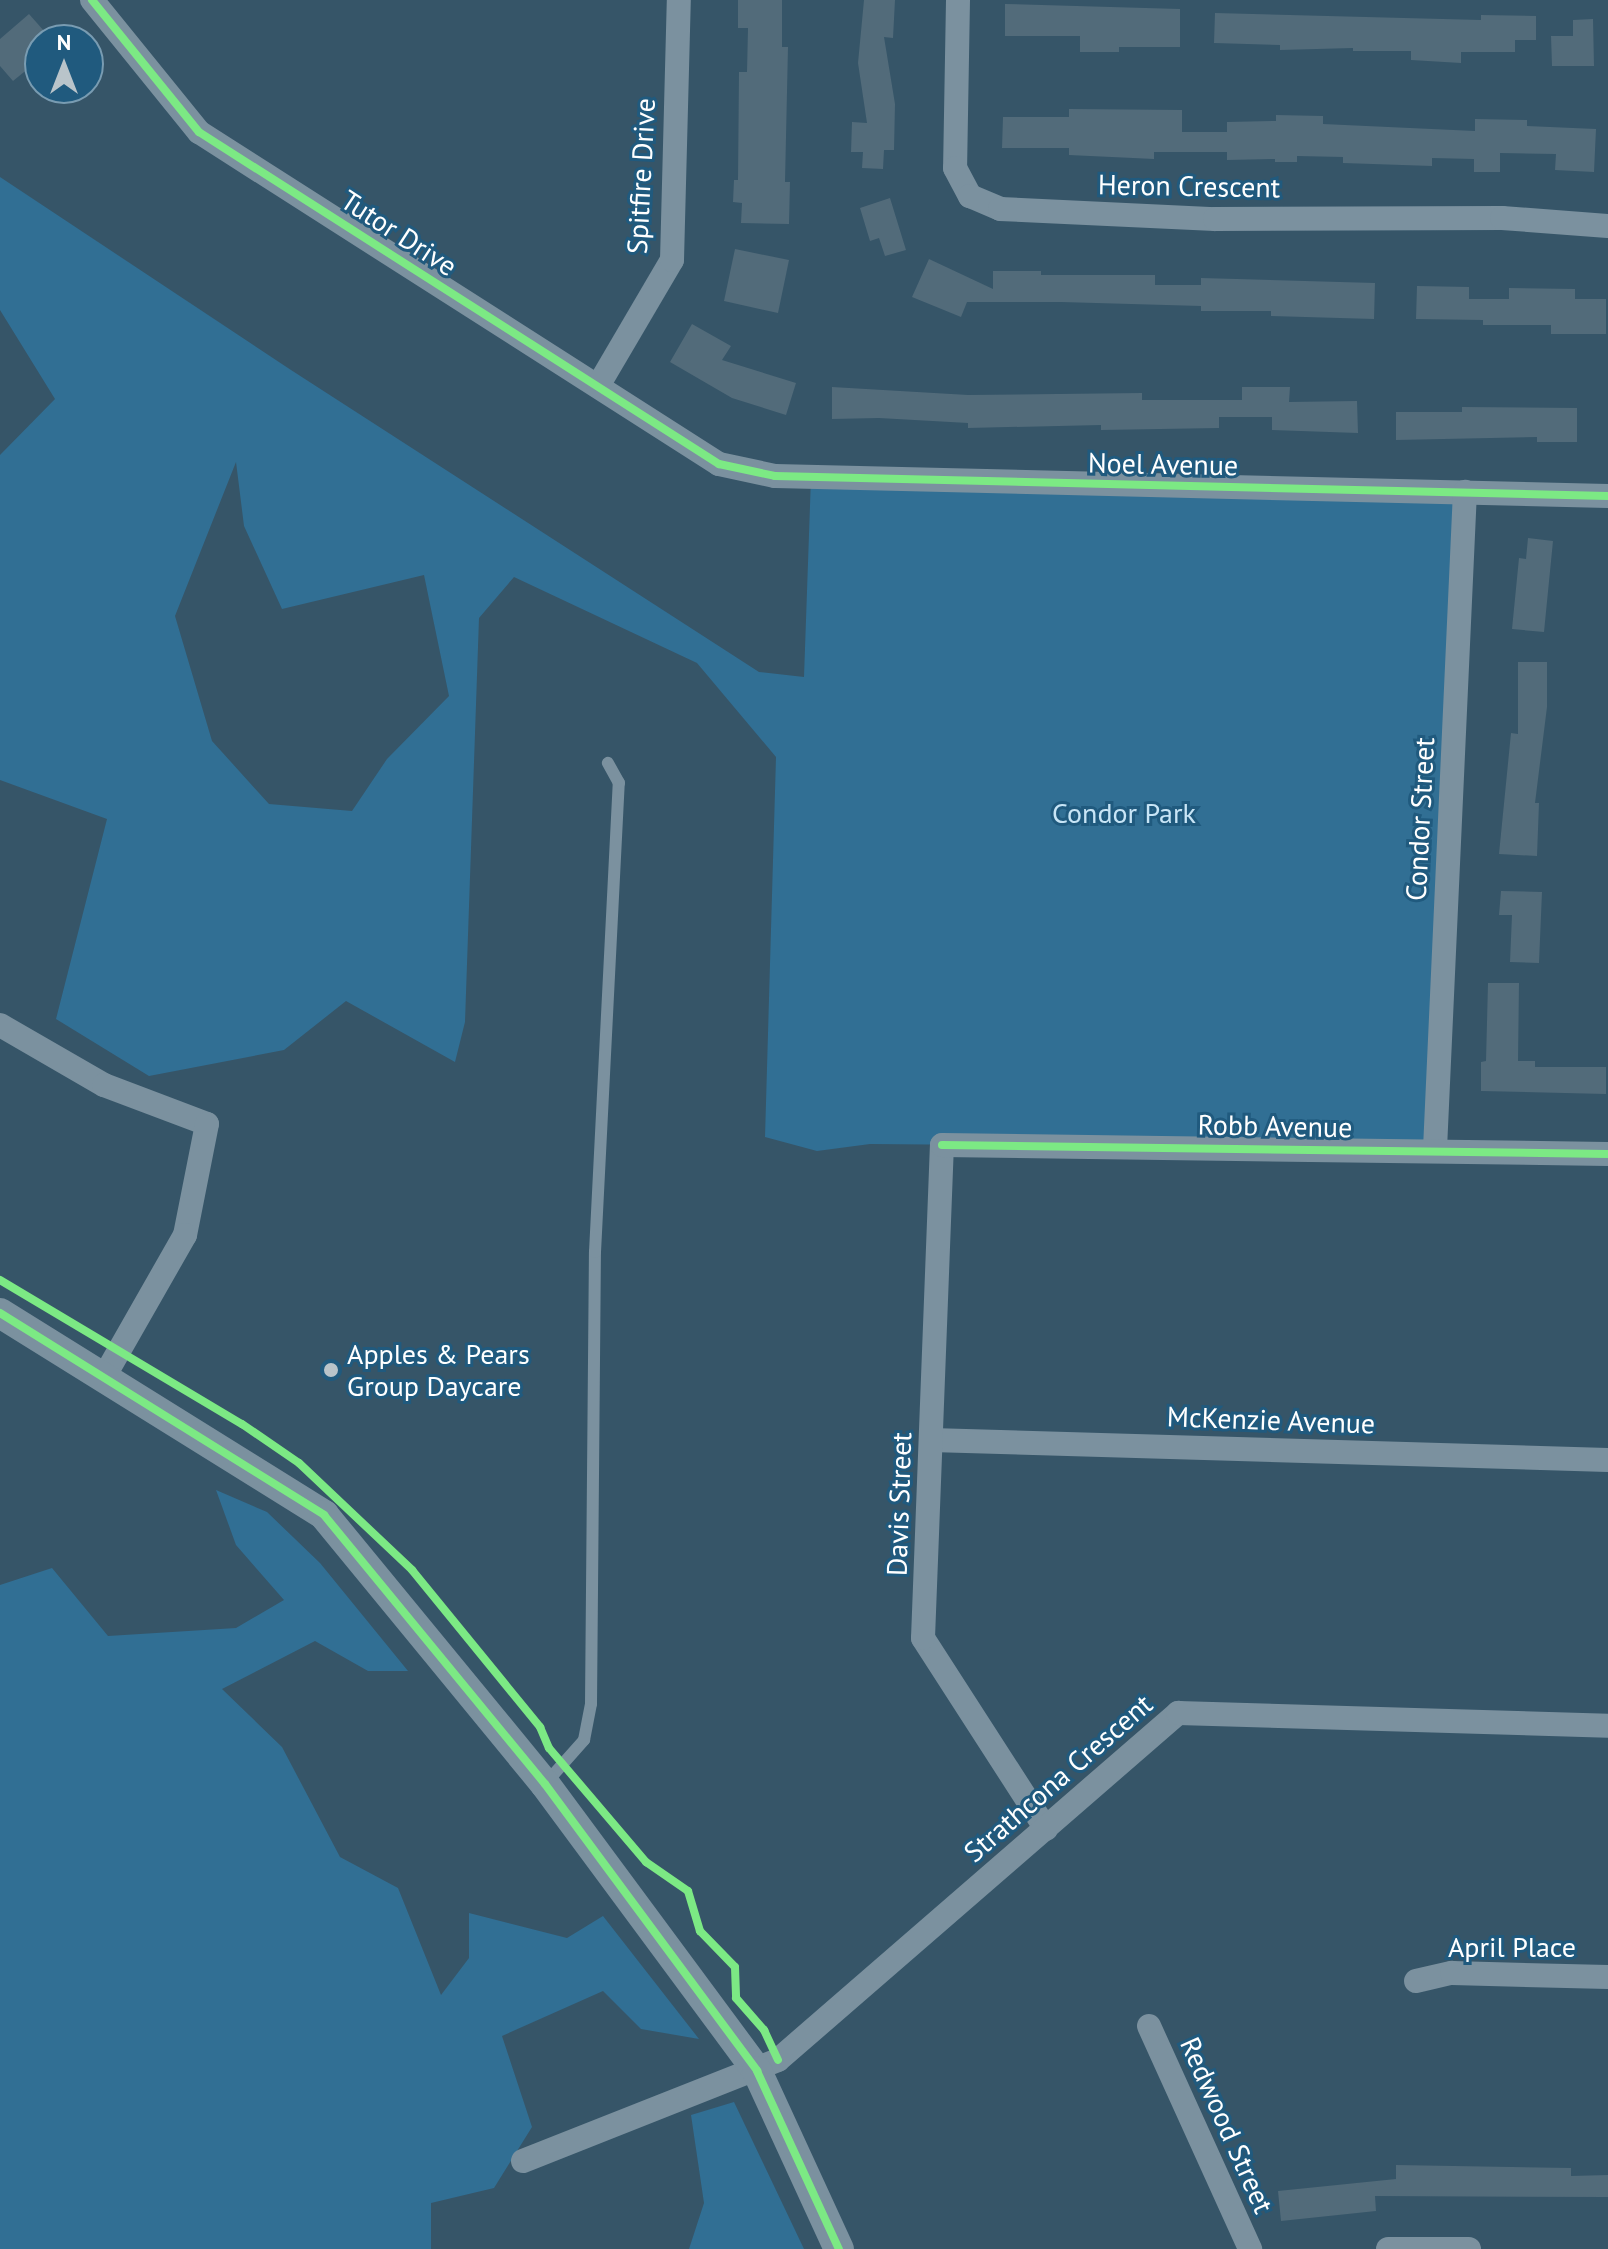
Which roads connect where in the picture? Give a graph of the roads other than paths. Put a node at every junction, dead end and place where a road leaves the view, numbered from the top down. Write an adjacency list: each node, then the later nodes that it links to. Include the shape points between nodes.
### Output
1 (92, 0): 5 (street, Tutor Drive, via 199,132)
2 (679, 0): 5 (street, Spitfire Drive, via 672,260)
3 (958, 0): 4 (street, Heron Crescent, via 955,168 970,196 1000,209 1215,219 1502,218)
4 (1608, 226)
5 (598, 386): 6 (street, Tutor Drive)
6 (719, 464): 7 (street, Noel Avenue, via 775,476)
7 (1465, 492): 8 (street, Noel Avenue); 12 (street, Condor Street)
8 (1608, 496)
9 (608, 763): 19 (lane, via 619,783 595,1252 591,1704 584,1740)
10 (0, 1025): 15 (street, via 104,1085 207,1124 185,1235)
11 (942, 1145): 12 (street, Robb Avenue); 16 (street, Davis Street)
12 (1435, 1149): 13 (street, Robb Avenue)
13 (1608, 1154)
14 (0, 1313): 15 (street)
15 (104, 1377): 19 (street, via 324,1515)
16 (931, 1440): 17 (street, McKenzie Avenue); 20 (street, Davis Street, via 923,1638)
17 (1608, 1460)
18 (1608, 1726): 20 (street, Strathcona Crescent, via 1178,1713)
19 (545, 1784): 24 (street)
20 (1046, 1829): 24 (street, Strathcona Crescent, via 778,2060)
21 (1608, 1977): 22 (street, April Place, via 1452,1973)
22 (1416, 1981)
23 (1149, 2026): 27 (street, Redwood Street)
24 (757, 2071): 25 (street, Strathcona Crescent); 26 (street)
25 (523, 2161)
26 (839, 2249)
27 (1250, 2249)
28 (1388, 2249): 29 (street)
29 (1469, 2249)

